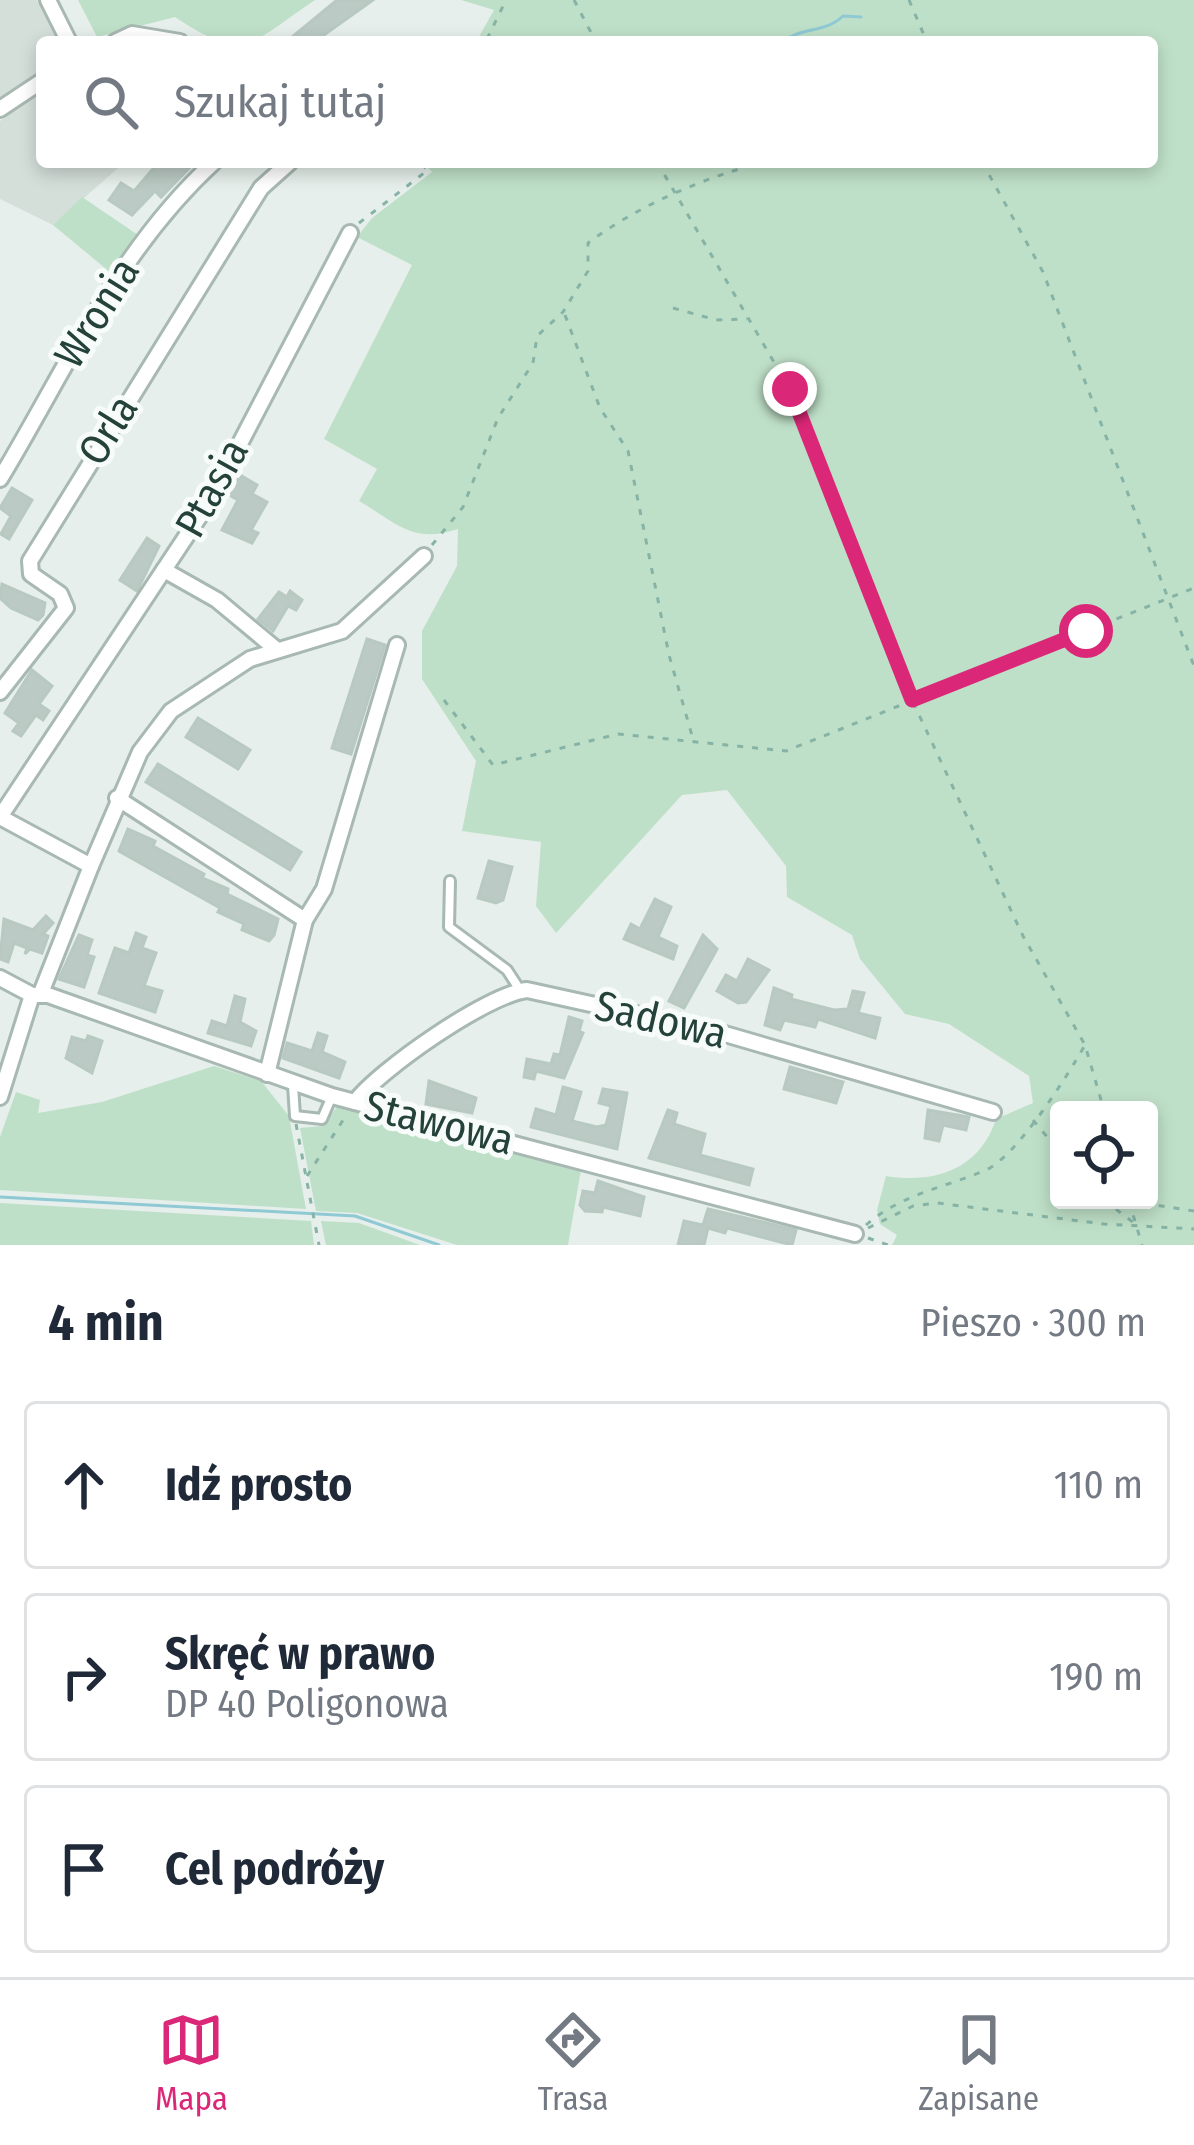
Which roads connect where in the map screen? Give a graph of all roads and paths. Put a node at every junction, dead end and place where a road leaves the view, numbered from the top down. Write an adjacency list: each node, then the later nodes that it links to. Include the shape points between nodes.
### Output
1 (48, 0): 5 (street)
2 (506, 0): 6 (path)
3 (574, 0): 7 (path)
4 (909, 0): 8 (path)
5 (66, 36)
6 (488, 36)
7 (593, 36)
8 (924, 36)
9 (36, 85): 10 (street)
10 (0, 109)
11 (207, 168): 22 (street, Wronia, via 176,196 102,294)
12 (283, 168): 30 (street, Orla, via 261,188 29,561 31,574 66,608)
13 (426, 168): 18 (path)
14 (661, 168): 17 (path)
15 (740, 168): 17 (path)
16 (985, 168): 26 (path, via 1042,272)
17 (676, 193): 20 (path, via 588,243 588,271); 21 (path)
18 (350, 233): 24 (street, Ptasia, via 212,499)
19 (673, 308): 21 (path)
20 (562, 312): 23 (path, via 537,336 533,363 498,418 463,507); 33 (path, via 600,408 628,451)
21 (748, 319): 32 (path, via 799,405)
22 (0, 479)
23 (424, 556): 28 (street, via 342,631)
24 (164, 570): 28 (street, via 217,600); 35 (street, Ptasia)
25 (1194, 588): 26 (path)
26 (1167, 598): 29 (path); 32 (path)
27 (397, 645): 38 (street, via 324,889)
28 (277, 650): 34 (street, via 240,664 171,711)
29 (1194, 666)
30 (0, 692)
31 (444, 700): 33 (path, via 493,765 618,734)
32 (912, 700): 33 (path, via 786,751); 42 (path)
33 (693, 741)
34 (117, 798): 36 (street); 38 (street)
35 (0, 817): 36 (street, Ptasia)
36 (91, 866): 41 (street)
37 (450, 881): 40 (lane, via 449,927 507,970)
38 (305, 920): 43 (street)
39 (0, 978): 41 (street, Stawowa)
40 (520, 990): 48 (street, via 391,1069); 49 (street, Sadowa, via 718,1032)
41 (36, 994): 43 (street, Stawowa); 46 (street)
42 (1085, 1045): 47 (path); 51 (path, via 1059,1095)
43 (267, 1074): 44 (street, Stawowa)
44 (293, 1083): 45 (street, Stawowa); 50 (lane)
45 (332, 1096): 48 (street, Stawowa); 50 (lane, via 322,1119)
46 (0, 1097)
47 (1101, 1101)
48 (355, 1102): 53 (path); 60 (street, Stawowa)
49 (993, 1112)
50 (295, 1116): 53 (path)
51 (1033, 1120): 52 (path); 60 (path, via 992,1168 912,1195)
52 (1050, 1140)
53 (306, 1178): 61 (path)
54 (1158, 1205): 57 (path)
55 (1116, 1209): 58 (path)
56 (1131, 1209): 58 (path)
57 (1194, 1211)
58 (1136, 1224): 59 (path); 60 (path, via 937,1203 913,1205); 63 (path)
59 (1194, 1229)
60 (855, 1234): 62 (path)
61 (320, 1245)
62 (888, 1245)
63 (1142, 1245)

